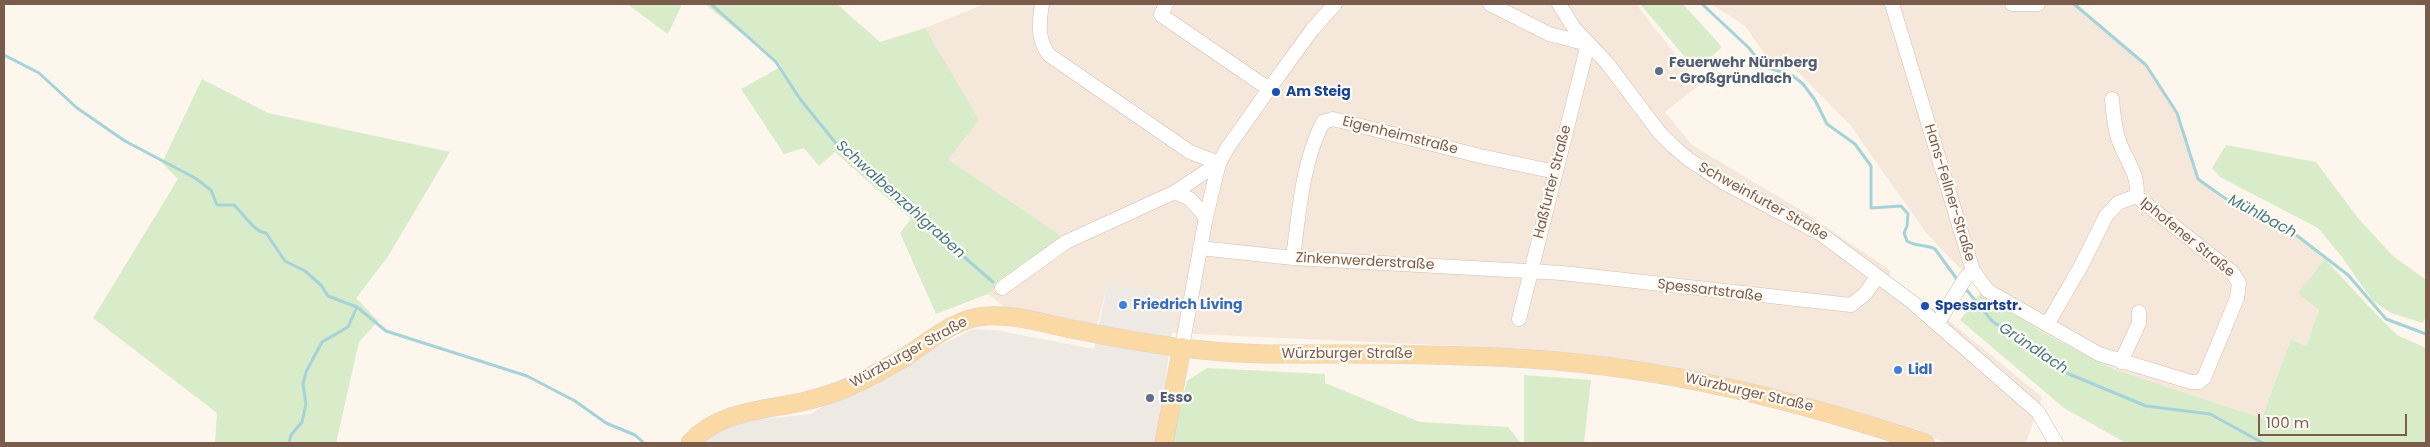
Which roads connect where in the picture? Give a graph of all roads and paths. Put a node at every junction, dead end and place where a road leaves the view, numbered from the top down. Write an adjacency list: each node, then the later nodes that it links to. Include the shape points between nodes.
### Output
1 (1042, 4): 13 (street, via 1040,32 1049,55)
2 (1166, 4): 11 (street, via 1161,15)
3 (1336, 4): 11 (street, via 1312,30)
4 (1490, 4): 9 (street, via 1539,29)
5 (1559, 4): 9 (street, Schweinfurter Straße)
6 (1892, 4): 21 (street, Hans-Fellner-Straße)
7 (2012, 4): 8 (street)
8 (2038, 4)
9 (1570, 34): 10 (street, Schweinfurter Straße)
10 (1588, 44): 14 (street, Haßfurter Straße); 22 (street, Schweinfurter Straße, via 1607,63 1659,132 1688,159 1723,182 1821,234)
11 (1269, 89): 13 (street, via 1228,147)
12 (2112, 99): 16 (street, Iphofener Straße, via 2114,123 2135,178)
13 (1217, 169): 15 (street); 17 (street)
14 (1556, 172): 19 (street, Eigenheimstraße, via 1333,119 1323,122 1304,184); 20 (street, Haßfurter Straße)
15 (1175, 192): 17 (street, via 1190,199); 23 (street, via 1066,242)
16 (2136, 196): 27 (street, Iphofener Straße, via 2118,203 2106,216); 30 (street, Iphofener Straße, via 2232,272 2239,283 2237,298 2204,378)
17 (1206, 217): 18 (street)
18 (1200, 248): 19 (street, Zinkenwerderstraße); 28 (street)
19 (1293, 258): 20 (street, Zinkenwerderstraße)
20 (1530, 271): 22 (street, Spessartstraße, via 1851,305 1865,294); 25 (street, Haßfurter Straße)
21 (1969, 274): 26 (street); 27 (street, Hans-Fellner-Straße, via 1988,290)
22 (1877, 277): 26 (street, Schweinfurter Straße)
23 (1002, 288)
24 (2139, 312): 29 (street, via 2139,323)
25 (1518, 319)
26 (1937, 324): 31 (street, Schweinfurter Straße, via 2038,412)
27 (2047, 325): 29 (street, Hans-Fellner-Straße, via 2099,354)
28 (1182, 347): 32 (main road, Würzburger Straße, via 1010,317 985,316 954,326 850,386 827,395 734,415 706,429); 33 (main road); 34 (main road, Würzburger Straße, via 1263,354 1518,358 1647,372 1809,406)
29 (2121, 362): 30 (street, Hans-Fellner-Straße)
30 (2191, 382)
31 (2054, 442)
32 (690, 443)
33 (1164, 443)
34 (1925, 443)

